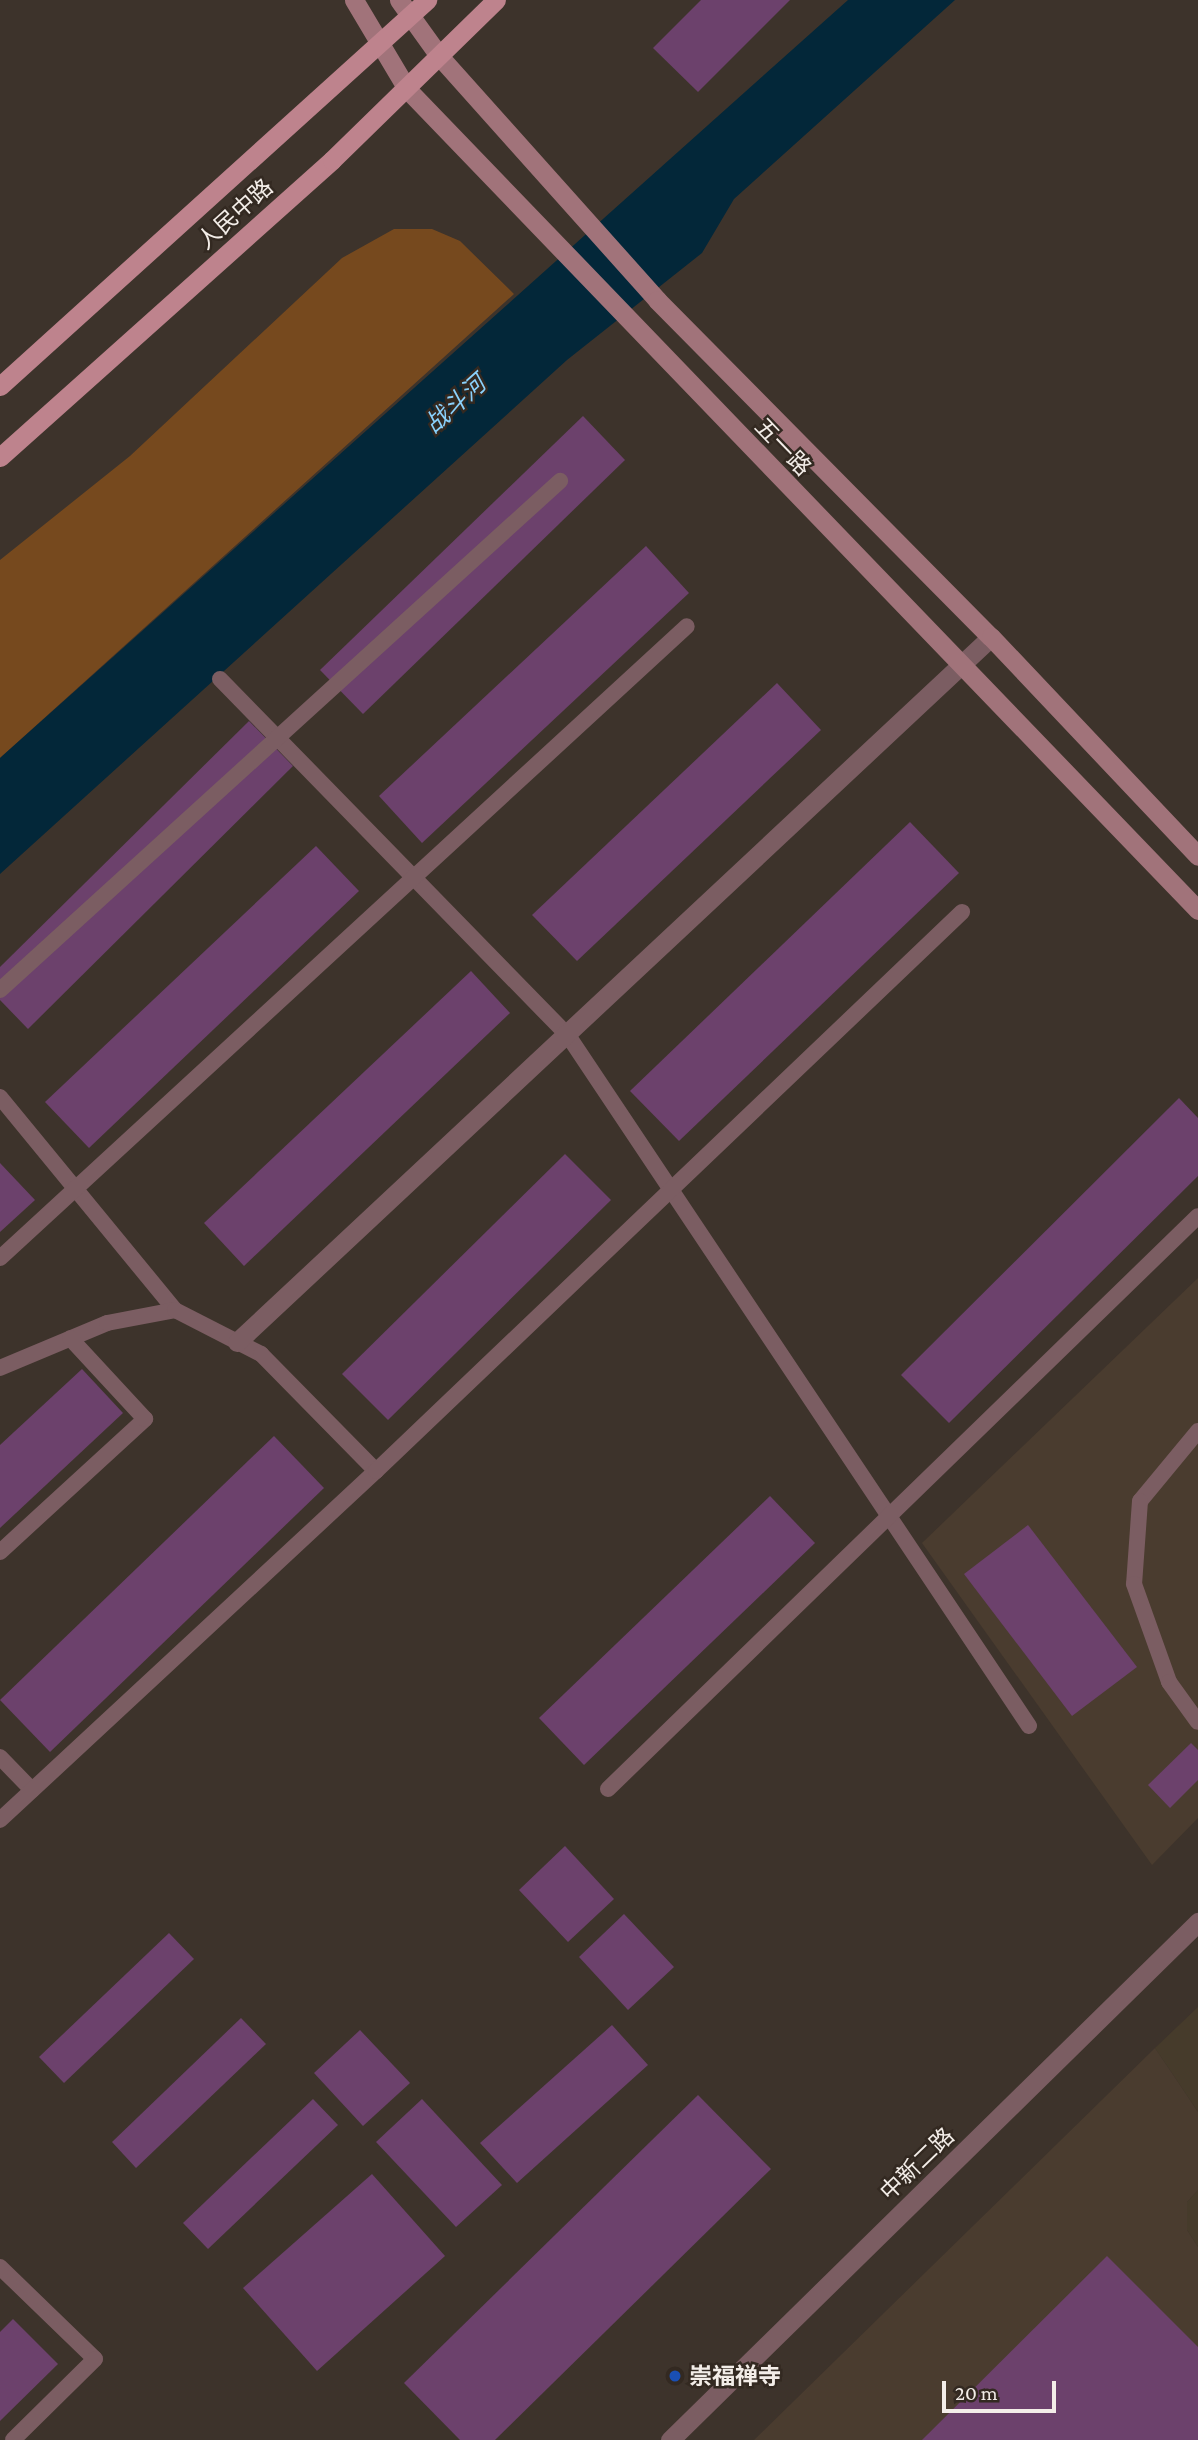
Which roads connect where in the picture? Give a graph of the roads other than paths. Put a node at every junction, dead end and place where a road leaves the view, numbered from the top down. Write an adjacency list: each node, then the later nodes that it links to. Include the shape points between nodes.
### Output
1 (354, 0): 6 (main road, 五一路)
2 (400, 0): 5 (main road, 五一路)
3 (427, 0): 5 (main road, 人民中路)
4 (496, 0): 7 (main road, 人民中路)
5 (410, 17): 6 (main road, 人民中路); 7 (main road, 五一路)
6 (381, 44): 8 (main road, 五一路); 9 (main road, 人民中路)
7 (440, 57): 8 (main road, 人民中路); 13 (main road, 五一路, via 657,300)
8 (407, 89): 10 (main road, 人民中路); 18 (main road, 五一路)
9 (0, 386)
10 (0, 457)
11 (560, 481): 15 (lane)
12 (687, 626): 17 (lane)
13 (991, 637): 16 (main road, 五一路); 21 (street)
14 (220, 679): 15 (lane)
15 (279, 739): 17 (lane); 20 (lane)
16 (1198, 856)
17 (414, 878): 21 (lane); 24 (lane)
18 (1198, 910)
19 (962, 912): 23 (lane)
20 (0, 990)
21 (567, 1034): 23 (lane); 29 (street)
22 (0, 1097): 24 (lane)
23 (670, 1188): 32 (lane); 33 (lane)
24 (73, 1191): 26 (lane); 27 (lane)
25 (1198, 1216): 33 (lane)
26 (0, 1258)
27 (175, 1310): 28 (lane, via 107,1323); 29 (lane)
28 (70, 1338): 30 (lane); 34 (lane, via 145,1419)
29 (237, 1342): 32 (lane, via 261,1354)
30 (0, 1368)
31 (1198, 1431): 35 (lane, via 1140,1501 1135,1584 1169,1682)
32 (376, 1471): 39 (lane)
33 (889, 1517): 36 (lane); 38 (lane)
34 (0, 1552)
35 (1198, 1722)
36 (1029, 1726)
37 (0, 1757): 39 (lane)
38 (608, 1789)
39 (32, 1790): 40 (lane)
40 (0, 1820)
41 (1198, 1922): 44 (street, 中新二路)
42 (0, 2267): 43 (lane, via 95,2360)
43 (13, 2440)
44 (670, 2440)

